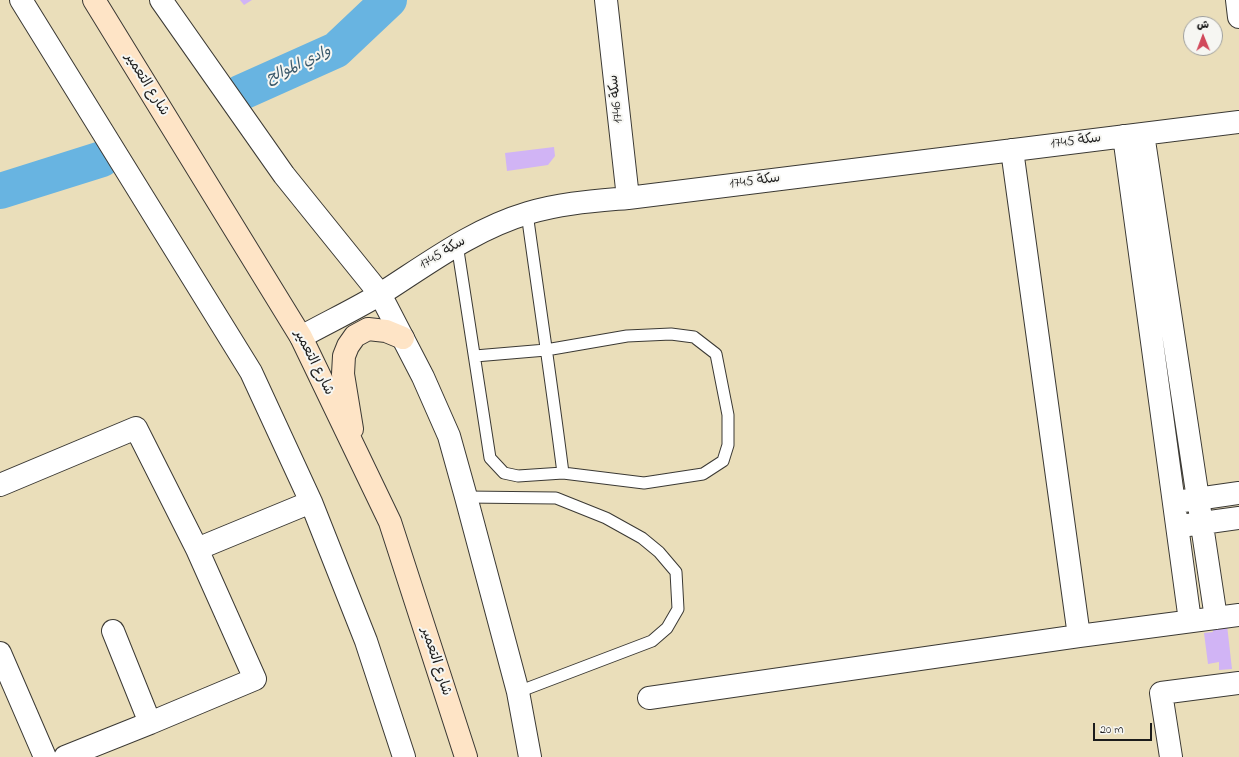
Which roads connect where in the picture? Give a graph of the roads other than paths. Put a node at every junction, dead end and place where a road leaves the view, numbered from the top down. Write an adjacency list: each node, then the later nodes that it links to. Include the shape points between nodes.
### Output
1 (20, 0): 24 (street, via 251,372)
2 (94, 0): 14 (main road, شارع التعمير)
3 (161, 0): 13 (street, via 284,175)
4 (606, 0): 10 (street, سكة 1746)
5 (1236, 0): 6 (street)
6 (1239, 17)
7 (1239, 122): 8 (street, سكة 1745)
8 (1133, 135): 9 (street, سكة 1745); 23 (street); 25 (street)
9 (1012, 150): 10 (street, سكة 1745); 34 (street)
10 (628, 198): 11 (street, سكة 1745, via 555,205)
11 (527, 213): 12 (street, سكة 1745); 16 (lane)
12 (457, 244): 13 (street, سكة 1745); 17 (lane)
13 (380, 294): 14 (street, سكة 1745); 15 (street)
14 (301, 337): 18 (main road, شارع التعمير)
15 (403, 338): 18 (main road, via 386,331 368,330 355,336 348,346 344,356 343,374); 22 (street, via 424,377 449,436)
16 (546, 350): 17 (lane); 19 (lane); 19 (lane, via 627,336 671,334 694,337 716,354 728,415 728,445 723,462 703,474 644,483)
17 (474, 356): 19 (lane, via 490,458 504,473 518,476)
18 (355, 450): 43 (main road, شارع التعمير, via 390,522)
19 (563, 473)
20 (0, 485): 29 (street, via 136,428)
21 (1239, 493): 23 (street)
22 (466, 498): 37 (street); 37 (lane, via 556,498 606,518 642,538 659,552 676,572 678,609 667,628 652,641)
23 (1198, 499): 25 (street); 27 (street)
24 (311, 502): 29 (street); 40 (street, via 366,641)
25 (1174, 502): 28 (street)
26 (1239, 518): 27 (street)
27 (1202, 524): 28 (street); 31 (street)
28 (1177, 527): 32 (street)
29 (197, 549): 39 (street, via 255,679)
30 (1239, 615): 31 (street)
31 (1216, 618): 32 (street)
32 (1190, 621): 34 (street)
33 (113, 631): 39 (street)
34 (1079, 636): 38 (street)
35 (0, 653): 41 (street)
36 (1239, 683): 45 (street, via 1161,693)
37 (518, 692): 44 (street)
38 (649, 698)
39 (150, 723): 42 (street)
40 (402, 756)
41 (45, 757)
42 (65, 757)
43 (466, 757)
44 (530, 757)
45 (1171, 757)

